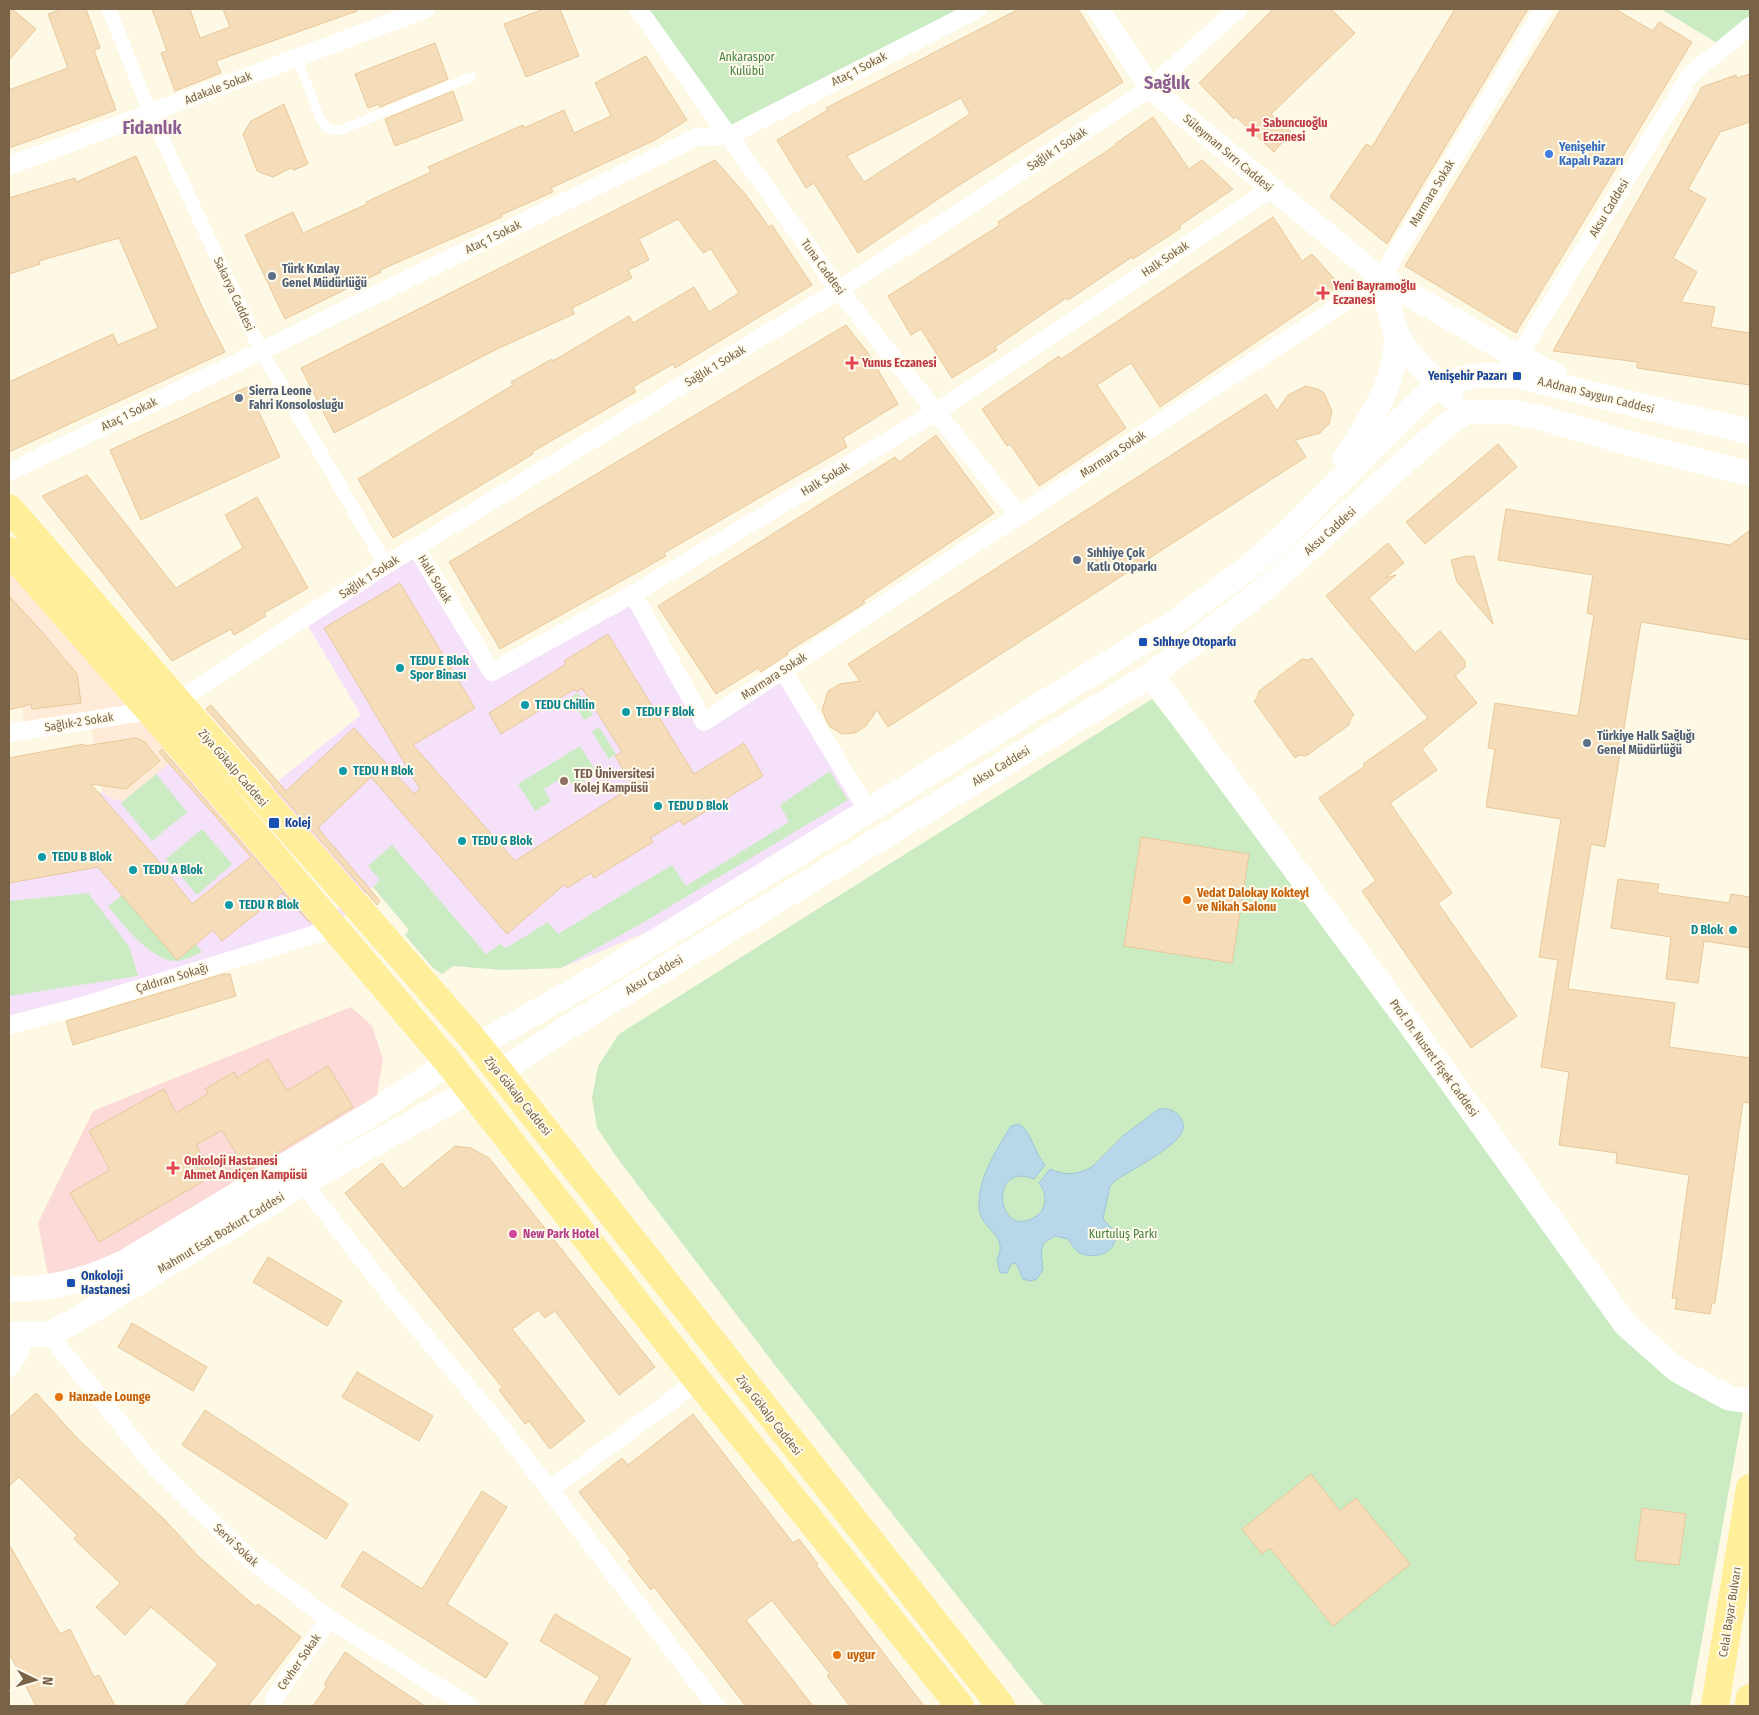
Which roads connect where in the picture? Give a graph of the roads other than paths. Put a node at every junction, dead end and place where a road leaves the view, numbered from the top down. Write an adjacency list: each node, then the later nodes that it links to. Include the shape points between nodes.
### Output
1 (110, 9): 12 (street, Sakarya Caddesi)
2 (426, 9): 9 (street, Adakale Sokak)
3 (638, 9): 13 (street, Tuna Caddesi)
4 (978, 9): 13 (street, Ataç 1 Sokak)
5 (1098, 9): 11 (street, Süleyman Sırrı Caddesi)
6 (1238, 9): 11 (street, Sağlık 1 Sokak)
7 (1544, 9): 16 (street, Marmara Sokak)
8 (1750, 26): 20 (street, Aksu Caddesi, via 1690,74)
9 (297, 58): 10 (lane, via 321,121 332,130 341,130); 12 (street, Adakale Sokak)
10 (471, 77)
11 (1150, 88): 15 (street, Süleyman Sırrı Caddesi); 17 (street, Sağlık 1 Sokak)
12 (150, 113): 14 (street, Adakale Sokak); 19 (street, Sakarya Caddesi)
13 (729, 136): 17 (street, Tuna Caddesi); 19 (street, Ataç 1 Sokak, via 697,137)
14 (9, 166)
15 (1271, 189): 16 (street, Süleyman Sırrı Caddesi); 23 (street, Halk Sokak)
16 (1380, 278): 18 (main road); 20 (main road); 30 (street, Marmara Sokak)
17 (839, 290): 23 (street, Tuna Caddesi); 31 (street, Sağlık 1 Sokak)
18 (1396, 332): 21 (main road, via 1418,364); 28 (main road, via 1395,365 1383,396)
19 (260, 351): 26 (street, Ataç 1 Sokak); 33 (street, Sakarya Caddesi)
20 (1518, 357): 22 (main road)
21 (1440, 385): 22 (main road, A.Adnan Saygun Caddesi, via 1465,378 1500,375); 24 (main road); 28 (main road, via 1405,413)
22 (1590, 393): 25 (main road, A.Adnan Saygun Caddesi)
23 (936, 412): 30 (street, Tuna Caddesi); 34 (street, Halk Sokak)
24 (1468, 412): 27 (main road, via 1511,412 1542,418); 36 (main road, Aksu Caddesi, via 1450,422 1263,590)
25 (1750, 432)
26 (9, 472)
27 (1750, 474)
28 (1314, 506): 40 (main road, via 1250,567 1172,624)
29 (9, 508): 37 (main road, Ziya Gökalp Caddesi)
30 (1019, 516): 35 (street, Marmara Sokak)
31 (416, 547): 33 (street, Sağlık 1 Sokak); 34 (street, Halk Sokak, via 492,672)
32 (9, 550): 38 (main road, Ziya Gökalp Caddesi)
33 (386, 565): 37 (street, Sağlık 1 Sokak)
34 (632, 594): 35 (street, Marmara Sokak, via 704,722)
35 (783, 670): 40 (street)
36 (1151, 675): 45 (main road, Aksu Caddesi, via 570,1026); 52 (main road, Prof. Dr. Nusret Fişek Caddesi, via 1407,1020 1626,1324 1677,1370 1729,1398)
37 (176, 702): 43 (main road, Ziya Gökalp Caddesi)
38 (150, 711): 39 (street, Sağlık-2 Sokak); 41 (main road, Ziya Gökalp Caddesi)
39 (9, 733)
40 (868, 811): 43 (main road, via 601,975)
41 (335, 928): 42 (street, Çaldıran Sokağı, via 82,1006); 44 (main road, Ziya Gökalp Caddesi)
42 (9, 1025)
43 (478, 1045): 44 (main road); 45 (main road, Ziya Gökalp Caddesi)
44 (448, 1063): 46 (main road, Ziya Gökalp Caddesi); 48 (main road, Mahmut Esat Bozkurt Caddesi, via 374,1112 125,1262 89,1278 50,1287)
45 (500, 1072): 46 (main road); 61 (main road, Ziya Gökalp Caddesi)
46 (470, 1091): 47 (main road, Mahmut Esat Bozkurt Caddesi); 51 (main road, Ziya Gökalp Caddesi)
47 (303, 1183): 49 (main road, Mahmut Esat Bozkurt Caddesi, via 76,1320); 54 (street)
48 (9, 1290)
49 (28, 1334): 50 (street); 55 (street, Servi Sokak, via 155,1467 252,1561)
50 (9, 1366)
51 (698, 1381): 54 (street); 60 (main road, Ziya Gökalp Caddesi)
52 (1749, 1401)
53 (1750, 1488): 62 (main road, Celal Bayar Bulvarı)
54 (549, 1490): 59 (street)
55 (329, 1619): 57 (street, Cevher Sokak, via 274,1697); 58 (street, Servi Sokak)
56 (1750, 1698): 63 (main road)
57 (273, 1706)
58 (469, 1706)
59 (716, 1706)
60 (960, 1706)
61 (1001, 1706)
62 (1715, 1706)
63 (1749, 1706)

